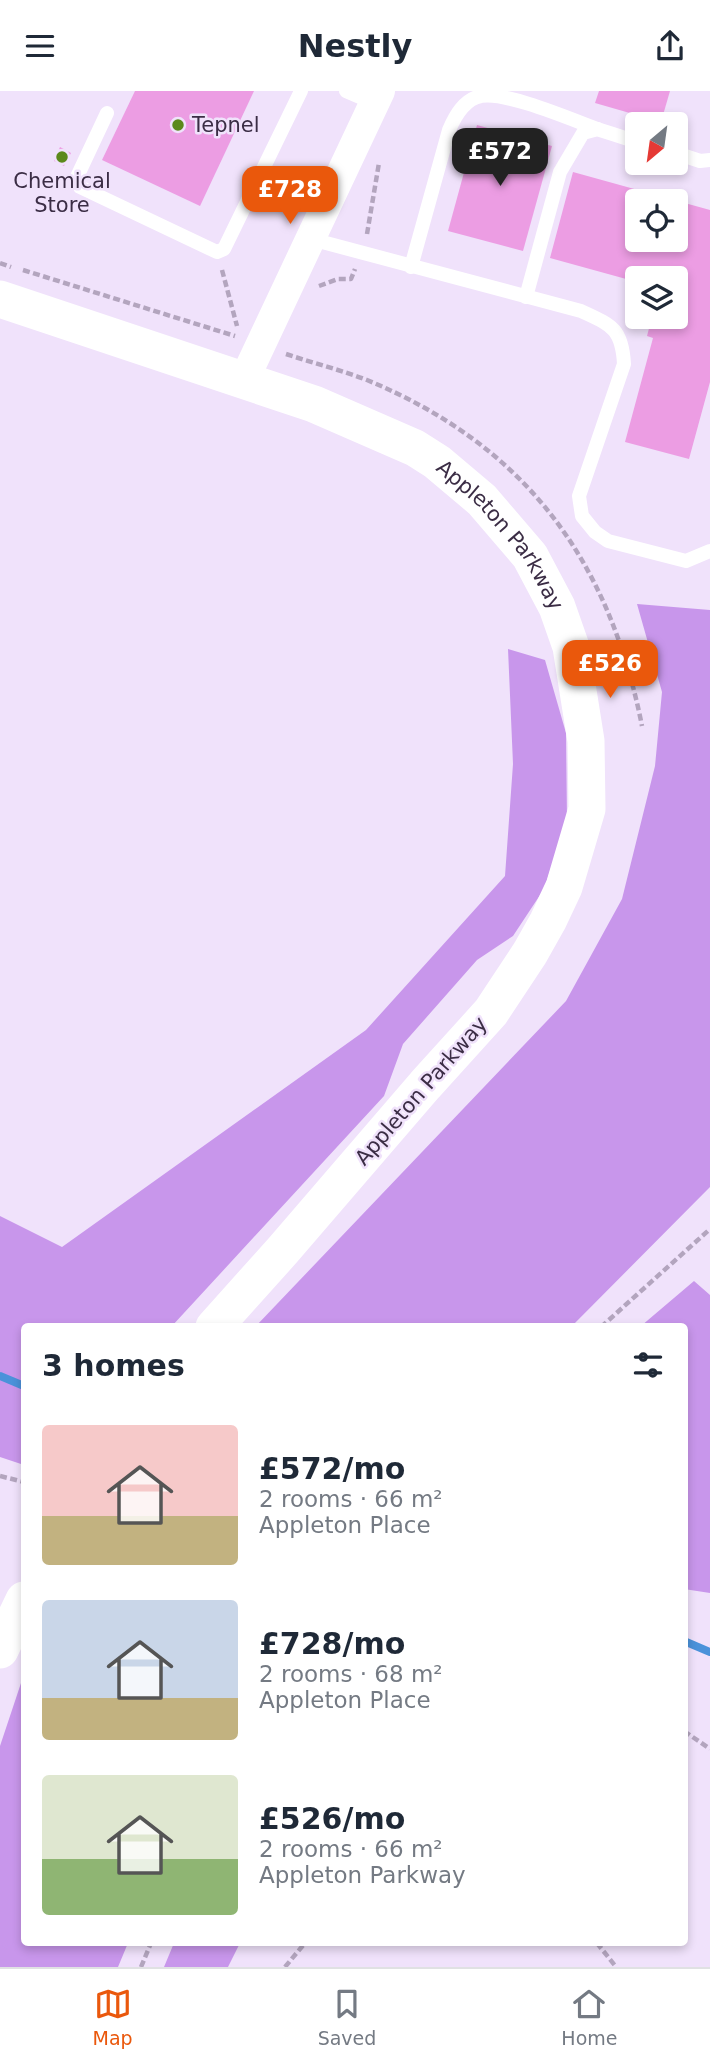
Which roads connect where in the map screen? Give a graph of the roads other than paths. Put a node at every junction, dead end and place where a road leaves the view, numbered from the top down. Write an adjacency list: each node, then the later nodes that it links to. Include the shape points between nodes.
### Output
1 (301, 91): 4 (lane, via 224,250 217,252 80,187 76,179)
2 (346, 91): 3 (lane)
3 (377, 97): 9 (street)
4 (107, 113)
5 (598, 129): 6 (lane); 10 (lane, via 497,96 481,95 467,102 449,130); 11 (lane, via 583,133 560,172)
6 (625, 138)
7 (688, 157): 8 (lane)
8 (710, 160)
9 (311, 239): 10 (lane); 13 (street)
10 (411, 267): 11 (lane)
11 (526, 297): 14 (lane, via 581,311 612,326 623,346 624,363 579,496 582,516 608,541 687,561)
12 (0, 299): 13 (street, Appleton Parkway)
13 (244, 380): 15 (street, Appleton Parkway, via 325,408 415,448 482,500 530,556 557,607 571,647 586,741 587,809 564,887 548,921 491,1012)
14 (710, 551)
15 (218, 1323)
16 (21, 1606): 17 (street)
17 (0, 1650)

